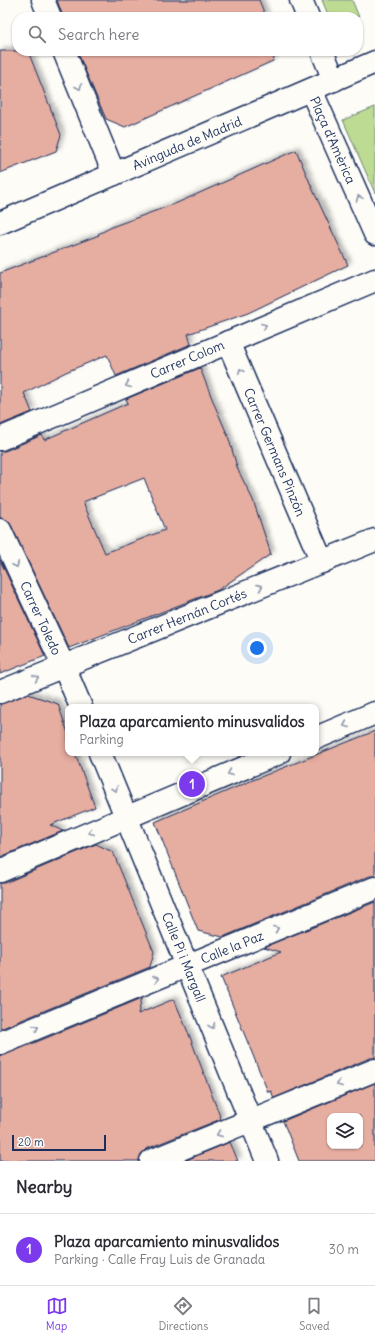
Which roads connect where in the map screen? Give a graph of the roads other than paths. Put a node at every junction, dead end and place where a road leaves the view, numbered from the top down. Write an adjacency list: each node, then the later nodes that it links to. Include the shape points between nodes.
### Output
1 (43, 0): 3 (street)
2 (301, 0): 4 (street)
3 (48, 12)
4 (306, 12)
5 (66, 56): 10 (street, one-way to 10)
6 (324, 56): 8 (street)
7 (375, 62): 8 (street, Avinguda de Madrid)
8 (334, 80): 9 (street, Avinguda de Madrid)
9 (311, 90): 10 (street, Avinguda de Madrid); 12 (street, Plaça d'Amèrica, one-way to 9)
10 (114, 174): 11 (street, Avinguda de Madrid)
11 (0, 223)
12 (375, 234)
13 (375, 280): 14 (street, Carrer Colom, one-way to 13)
14 (228, 342): 15 (street, Carrer Colom, one-way to 15); 18 (street, Carrer Germans Pinzón, one-way to 14)
15 (0, 440)
16 (0, 530): 19 (street, Carrer Toledo, one-way to 19)
17 (375, 540): 18 (street, Carrer Hernán Cortés)
18 (322, 562): 19 (street, Carrer Hernán Cortés, one-way to 18)
19 (64, 667): 20 (street, Carrer Hernán Cortés, one-way to 19); 21 (street, Carrer Toledo)
20 (0, 692)
21 (80, 704)
22 (375, 713): 23 (street, one-way to 23)
23 (319, 737)
24 (101, 756): 26 (street, Calle Pi i Margall, one-way to 26)
25 (272, 756): 26 (street, one-way to 26)
26 (126, 817): 27 (street, one-way to 27); 29 (street, Calle Pi i Margall)
27 (0, 870)
28 (375, 888): 29 (street, Calle la Paz, one-way to 28)
29 (187, 966): 30 (street, Calle la Paz, one-way to 29); 32 (street, Calle Pi i Margall, one-way to 32)
30 (0, 1043)
31 (375, 1070): 32 (street, one-way to 32)
32 (251, 1120): 33 (street, one-way to 33); 34 (street, Calle Pi i Margall)
33 (151, 1161)
34 (267, 1161)

